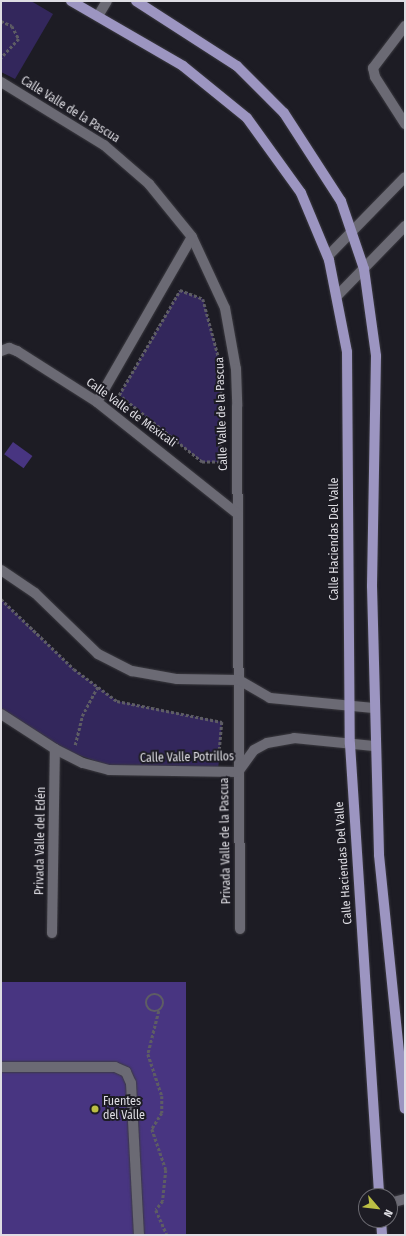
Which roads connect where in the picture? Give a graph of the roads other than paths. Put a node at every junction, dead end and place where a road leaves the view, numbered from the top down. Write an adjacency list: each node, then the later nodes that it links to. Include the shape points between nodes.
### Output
1 (70, 1): 4 (main road, Calle Haciendas Del Valle)
2 (107, 1): 4 (street)
3 (136, 1): 10 (main road, via 203,41 265,92 307,144 341,201)
4 (98, 16): 12 (main road, Calle Haciendas Del Valle, via 183,66 246,118 301,193)
5 (405, 26): 7 (street, via 373,68 375,77)
6 (1, 82): 11 (street, Calle Valle de la Pascua, via 75,126 130,165 175,213)
7 (405, 124)
8 (405, 177): 10 (street)
9 (405, 226): 13 (street)
10 (352, 231): 12 (street); 13 (main road)
11 (192, 237): 16 (street); 17 (street, Calle Valle de la Pascua, via 225,308 231,338 236,369)
12 (328, 256): 14 (main road, Calle Haciendas Del Valle)
13 (364, 269): 14 (street); 21 (main road, via 376,356)
14 (337, 296): 20 (main road, Calle Haciendas Del Valle, via 347,352)
15 (1, 351): 16 (street, Calle Valle de Mexicali, via 8,348 17,351)
16 (97, 402): 17 (street, Calle Valle de Mexicali)
17 (238, 514): 19 (street, Calle Valle de la Pascua)
18 (1, 570): 19 (street, via 35,593 79,639 113,663 132,671 177,679)
19 (240, 680): 20 (street, via 270,698); 26 (street, Privada Valle de la Pascua)
20 (350, 706): 21 (street); 23 (main road, Calle Haciendas Del Valle)
21 (374, 708): 24 (main road)
22 (1, 714): 25 (street, Calle Valle Potrillos)
23 (350, 744): 24 (street, Calle Valle Potrillos); 26 (street, Calle Valle Potrillos, via 294,738 267,743 254,750); 31 (main road, Calle Haciendas Del Valle)
24 (374, 746): 30 (main road, via 380,886)
25 (55, 749): 26 (street, Calle Valle Potrillos, via 83,763 110,770); 28 (street, Privada Valle del Edén)
26 (238, 772): 27 (street, Privada Valle de la Pascua)
27 (240, 929)
28 (52, 933)
29 (1, 1067): 32 (street, via 115,1067 126,1072 131,1083)
30 (405, 1109)
31 (378, 1188)
32 (139, 1235)

